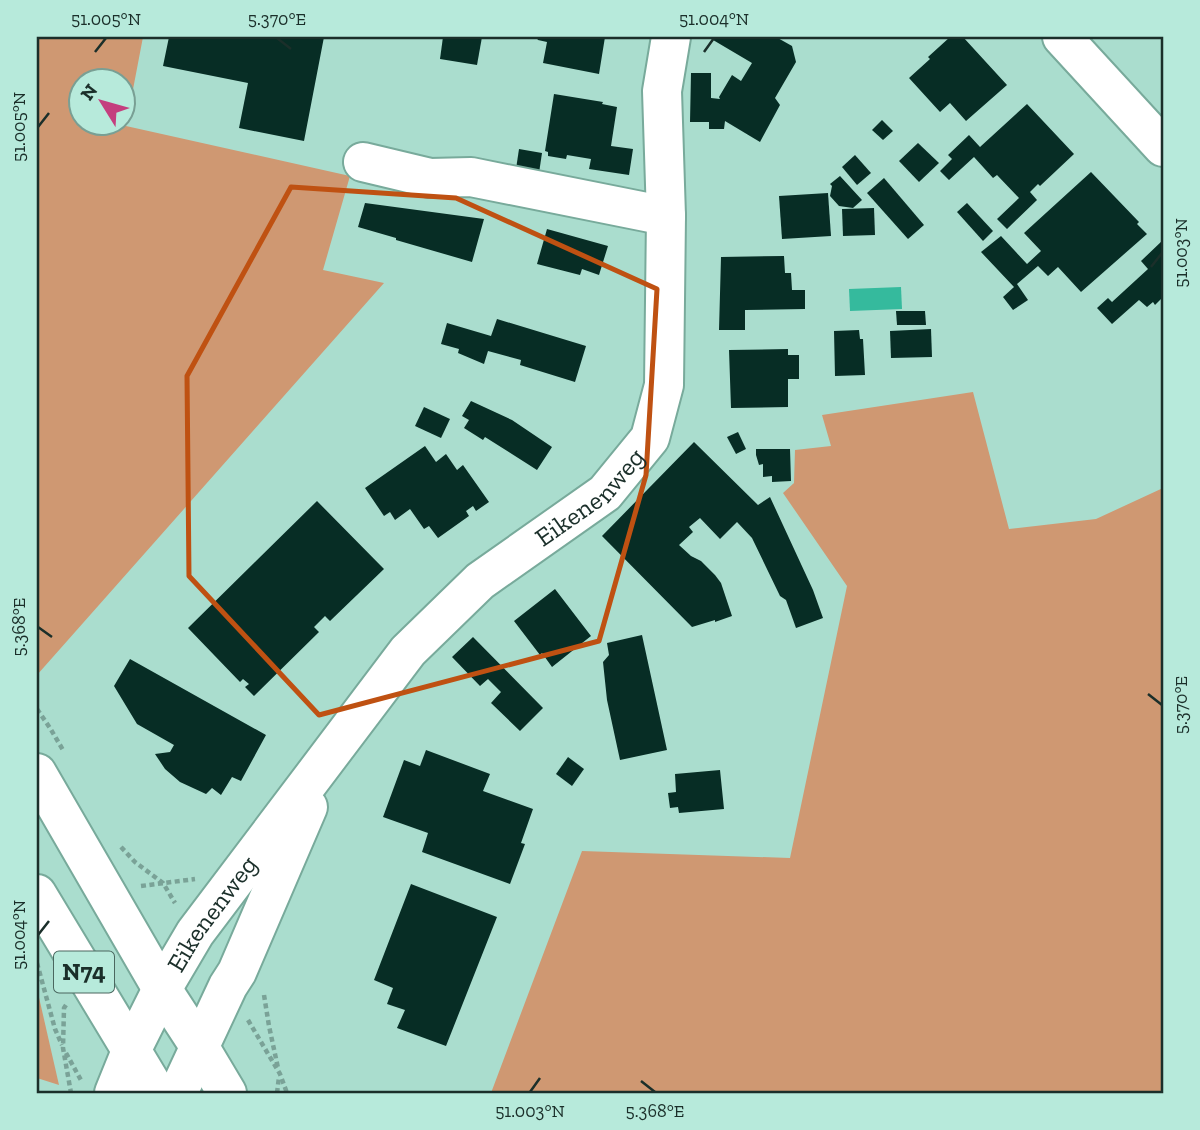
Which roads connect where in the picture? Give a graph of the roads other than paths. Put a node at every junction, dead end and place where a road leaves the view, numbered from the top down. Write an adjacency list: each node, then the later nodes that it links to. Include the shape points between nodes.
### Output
1 (671, 37): 5 (main road, Eikenenweg, via 662,91)
2 (1062, 37): 3 (main road)
3 (1163, 147)
4 (363, 162): 5 (main road, via 430,178 471,177)
5 (666, 216): 6 (main road, Eikenenweg, via 664,385 650,438 605,493 480,581 408,651)
6 (333, 751): 9 (main road, Eikenenweg, via 195,933); 10 (main road, Eikenenweg, via 237,972)
7 (50, 762): 9 (main road, N74, via 118,914)
8 (37, 894): 11 (main road, N74)
9 (162, 989): 10 (main road, N74); 11 (main road, Eikenenweg)
10 (199, 1046): 14 (main road, Eikenenweg); 15 (main road, N74)
11 (131, 1051): 12 (main road, Eikenenweg); 13 (main road, N74)
12 (114, 1093)
13 (157, 1093)
14 (177, 1093)
15 (227, 1093)

